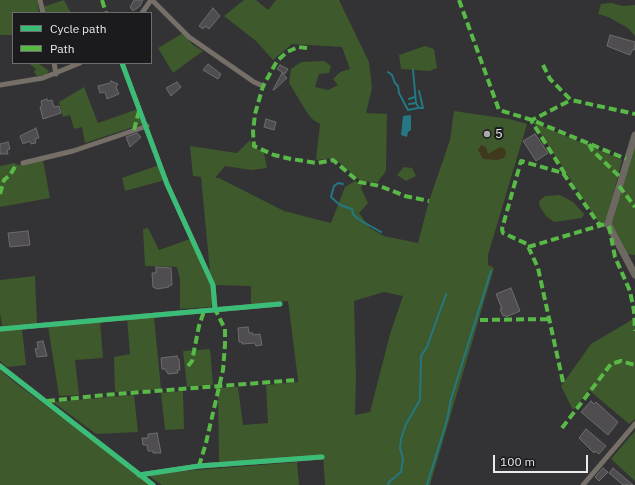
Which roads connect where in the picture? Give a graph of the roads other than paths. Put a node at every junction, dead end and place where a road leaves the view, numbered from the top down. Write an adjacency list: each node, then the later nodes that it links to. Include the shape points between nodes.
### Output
1 (40, 0): 3 (street)
2 (152, 0): 4 (street); 10 (street, via 189,37)
3 (43, 12)
4 (143, 12)
5 (54, 64): 8 (street)
6 (78, 64): 8 (street)
7 (122, 64): 11 (street)
8 (56, 74): 9 (street)
9 (0, 85)
10 (263, 86)
11 (147, 126): 13 (street, via 72,151); 16 (street, via 167,184 213,285)
12 (635, 135): 14 (street, via 608,224)
13 (23, 163)
14 (635, 275)
15 (280, 304): 16 (street)
16 (215, 309): 17 (street)
17 (0, 329)
18 (0, 366): 21 (street)
19 (635, 424): 23 (street)
20 (322, 457): 21 (street, via 199,466)
21 (139, 475): 22 (street)
22 (153, 485)
23 (583, 485)

